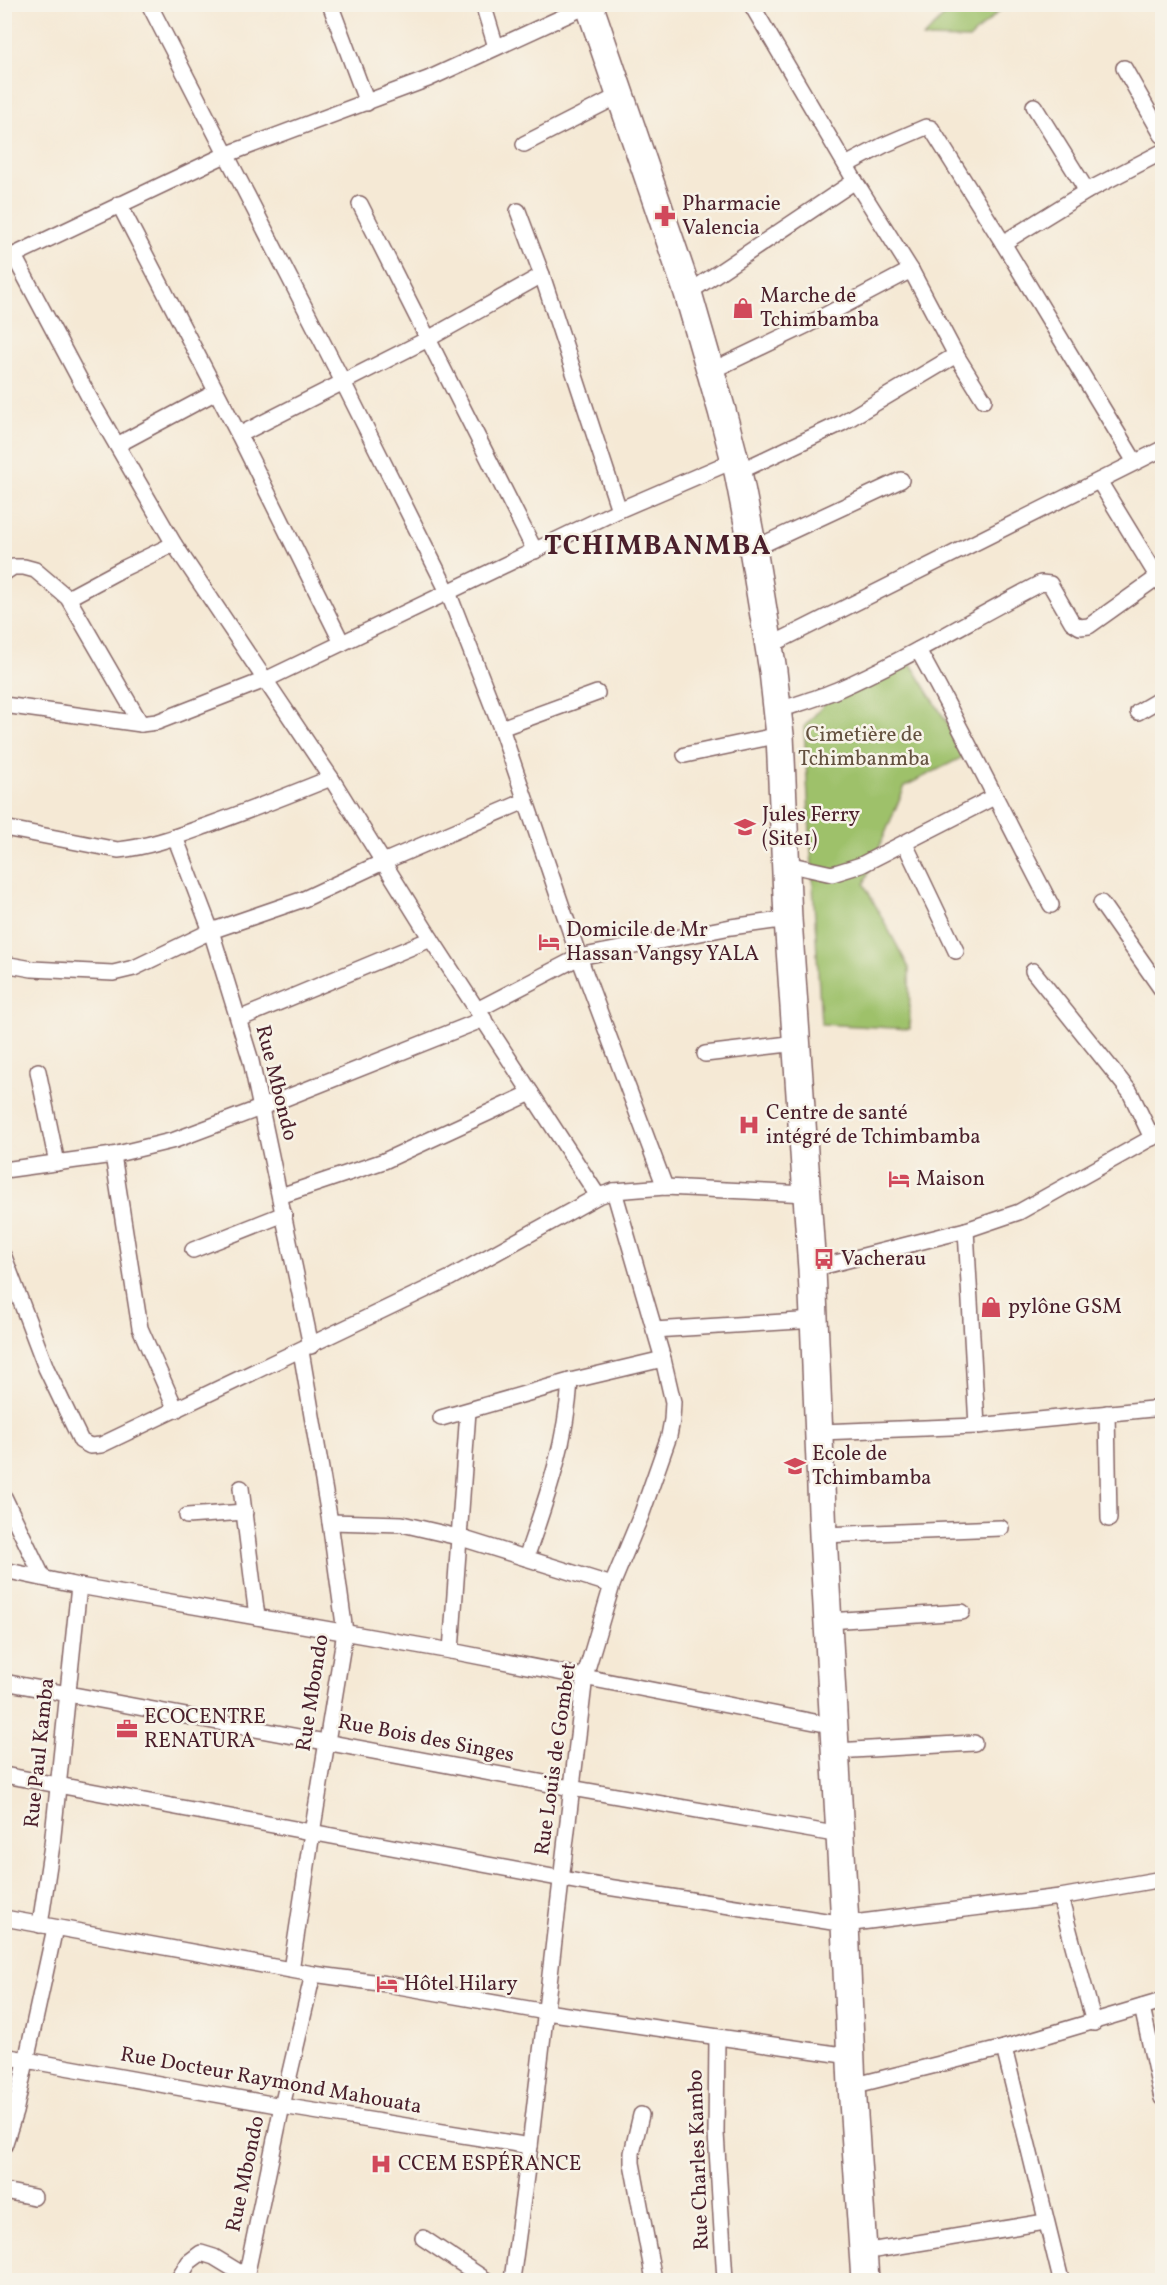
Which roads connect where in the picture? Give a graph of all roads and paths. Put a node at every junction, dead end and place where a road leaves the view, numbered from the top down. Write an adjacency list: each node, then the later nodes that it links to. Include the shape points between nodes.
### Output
1 (149, 4): 14 (street)
2 (330, 4): 9 (street)
3 (483, 4): 6 (street)
4 (589, 5): 6 (street); 8 (highway)
5 (751, 5): 15 (street)
6 (496, 47): 9 (street)
7 (1124, 68): 11 (street)
8 (620, 95): 12 (street); 25 (highway)
9 (367, 103): 14 (street)
10 (1034, 106): 17 (street)
11 (1162, 135)
12 (524, 144)
13 (1162, 152): 17 (street)
14 (225, 155): 18 (street); 29 (street)
15 (846, 165): 16 (street); 21 (street, via 884,145 931,128)
16 (855, 181): 23 (street); 25 (street)
17 (1087, 192): 21 (street)
18 (118, 204): 22 (street); 30 (street)
19 (360, 204): 26 (street)
20 (518, 211): 24 (street)
21 (1003, 243): 35 (street)
22 (9, 258): 33 (street)
23 (911, 270): 27 (street); 28 (street)
24 (542, 275): 26 (street); 39 (street)
25 (688, 293): 28 (highway)
26 (428, 339): 29 (street); 42 (street)
27 (956, 355): 31 (street); 36 (street, via 842,423)
28 (711, 371): 36 (highway)
29 (343, 382): 32 (street); 45 (street)
30 (216, 392): 32 (street); 33 (street)
31 (984, 400)
32 (239, 435): 47 (street)
33 (117, 445): 40 (street)
34 (1162, 449): 35 (street)
35 (1135, 462): 38 (street)
36 (736, 466): 39 (street); 41 (highway)
37 (901, 480): 41 (street)
38 (1099, 481): 44 (street); 48 (street)
39 (619, 510): 42 (street)
40 (174, 544): 46 (street); 50 (street)
41 (753, 549): 48 (highway)
42 (535, 550): 45 (street)
43 (4, 573): 46 (street, via 13,567 35,570)
44 (1161, 578): 49 (street, via 1089,626 1080,627 1072,621 1050,584 1041,583)
45 (448, 592): 47 (street); 57 (street)
46 (68, 598): 56 (street)
47 (342, 643): 50 (street)
48 (768, 646): 55 (highway)
49 (918, 650): 55 (street); 60 (street)
50 (265, 680): 56 (street, via 157,722); 59 (street)
51 (597, 693): 57 (street)
52 (1162, 698): 54 (street)
53 (4, 705): 56 (street)
54 (1138, 712)
55 (778, 723): 58 (street); 66 (highway)
56 (141, 724)
57 (501, 728): 61 (street)
58 (685, 755)
59 (331, 778): 63 (street); 65 (street)
60 (994, 797): 64 (street); 68 (street)
61 (525, 801): 65 (street); 73 (street)
62 (4, 828): 63 (street, via 118,850)
63 (175, 837): 70 (street, Rue Mbondo)
64 (905, 844): 66 (street, via 832,874); 72 (street)
65 (383, 862): 70 (street, via 304,899); 71 (street)
66 (787, 864): 69 (highway)
67 (1101, 903): 75 (street)
68 (1051, 904)
69 (788, 920): 73 (street); 80 (highway)
70 (211, 931): 74 (street, via 113,974); 79 (street, Rue Mbondo)
71 (431, 939): 78 (street); 79 (street)
72 (956, 951)
73 (579, 957): 78 (street); 89 (street)
74 (4, 964)
75 (1156, 968): 77 (street)
76 (1033, 970): 85 (street, via 1130,1092)
77 (1162, 990)
78 (481, 1015): 83 (street); 84 (street)
79 (239, 1019): 84 (street, Rue Mbondo)
80 (797, 1043): 81 (street); 91 (highway)
81 (705, 1054)
82 (38, 1071): 87 (street)
83 (531, 1094): 92 (street, via 384,1161); 93 (street)
84 (263, 1107): 86 (street, via 176,1140); 92 (street, Rue Mbondo)
85 (1157, 1135): 95 (street, via 1019,1212)
86 (113, 1155): 87 (street); 105 (street, via 140,1328)
87 (57, 1163): 88 (street)
88 (4, 1170)
89 (665, 1187): 90 (street); 91 (street)
90 (614, 1191): 93 (street); 100 (street, Rue Louis de Gombet)
91 (807, 1194): 98 (highway)
92 (280, 1196): 94 (street, Rue Mbondo)
93 (598, 1196): 101 (street, via 450,1278)
94 (284, 1214): 96 (street); 101 (street, Rue Mbondo)
95 (966, 1230): 98 (street); 109 (street)
96 (193, 1250)
97 (4, 1257): 105 (street, via 46,1368 81,1441 101,1446)
98 (812, 1269): 99 (highway)
99 (814, 1320): 100 (street); 110 (highway)
100 (654, 1330): 102 (street, Rue Louis de Gombet)
101 (306, 1348): 105 (street); 116 (street, Rue Mbondo)
102 (663, 1359): 103 (street); 123 (street, Rue Louis de Gombet, via 673,1402 669,1436)
103 (570, 1381): 106 (street); 120 (street, via 564,1438)
104 (1162, 1408): 107 (street)
105 (176, 1410)
106 (468, 1411): 108 (street); 119 (street)
107 (1107, 1413): 109 (street); 115 (street)
108 (441, 1418)
109 (977, 1426): 110 (street)
110 (820, 1432): 118 (highway)
111 (241, 1488): 113 (street)
112 (4, 1497): 122 (street)
113 (245, 1512): 114 (street); 126 (street)
114 (188, 1516)
115 (1109, 1519)
116 (330, 1522): 119 (street, via 402,1524); 128 (street, Rue Mbondo)
117 (1001, 1528): 118 (street)
118 (823, 1535): 127 (highway)
119 (458, 1537): 120 (street); 129 (street)
120 (526, 1558): 123 (street)
121 (4, 1570): 122 (street)
122 (43, 1578): 124 (street)
123 (612, 1585): 130 (street, Rue Louis de Gombet)
124 (79, 1586): 126 (street); 132 (street, Rue Paul Kamba)
125 (962, 1612): 127 (street)
126 (257, 1617): 128 (street)
127 (829, 1620): 133 (highway)
128 (345, 1632): 129 (street); 134 (street, Rue Mbondo)
129 (452, 1651): 130 (street)
130 (585, 1676): 133 (street); 138 (street, Rue Louis de Gombet)
131 (4, 1682): 132 (street, Rue Bois des Singes)
132 (67, 1694): 134 (street, Rue Bois des Singes); 137 (street, Rue Paul Kamba)
133 (835, 1738): 135 (street); 140 (highway)
134 (326, 1742): 138 (street, Rue Bois des Singes); 139 (street, Rue Mbondo)
135 (974, 1743)
136 (4, 1775): 137 (street)
137 (57, 1784): 139 (street); 146 (street, Rue Paul Kamba)
138 (571, 1788): 140 (street, Rue Bois des Singes); 141 (street, Rue Louis de Gombet)
139 (312, 1833): 141 (street); 147 (street, Rue Mbondo)
140 (840, 1835): 145 (highway)
141 (561, 1879): 145 (street); 151 (street, Rue Louis de Gombet)
142 (1162, 1879): 143 (street)
143 (1060, 1897): 145 (street); 152 (street)
144 (4, 1918): 146 (street)
145 (845, 1924): 156 (highway)
146 (47, 1927): 147 (street); 157 (street, Rue Paul Kamba)
147 (291, 1970): 148 (street)
148 (313, 1974): 151 (street); 160 (street, Rue Mbondo)
149 (1162, 2001): 150 (street)
150 (1142, 2007): 152 (street); 159 (street)
151 (546, 2012): 153 (street); 163 (street, Rue Louis de Gombet)
152 (1094, 2023): 154 (street)
153 (717, 2037): 156 (street); 174 (street, Rue Charles Kambo, via 716,2133)
154 (1004, 2048): 158 (street); 166 (street)
155 (4, 2056): 157 (street, Rue Docteur Raymond Mahouata)
156 (850, 2056): 158 (highway)
157 (25, 2061): 160 (street, Rue Docteur Raymond Mahouata); 162 (street, Rue Paul Kamba)
158 (852, 2086): 168 (highway)
159 (1162, 2098)
160 (282, 2106): 163 (street, Rue Docteur Raymond Mahouata); 169 (street, Rue Mbondo)
161 (640, 2115): 173 (street, via 632,2163)
162 (4, 2146)
163 (530, 2146): 172 (street, Rue Louis de Gombet)
164 (4, 2191): 165 (street)
165 (34, 2197)
166 (1045, 2222): 168 (street); 176 (street)
167 (423, 2238): 171 (street)
168 (863, 2252): 175 (highway)
169 (249, 2279): 170 (street, via 201,2253 189,2262)
170 (178, 2280)
171 (486, 2280)
172 (512, 2280)
173 (654, 2280)
174 (724, 2280)
175 (865, 2280)
176 (1061, 2280)

